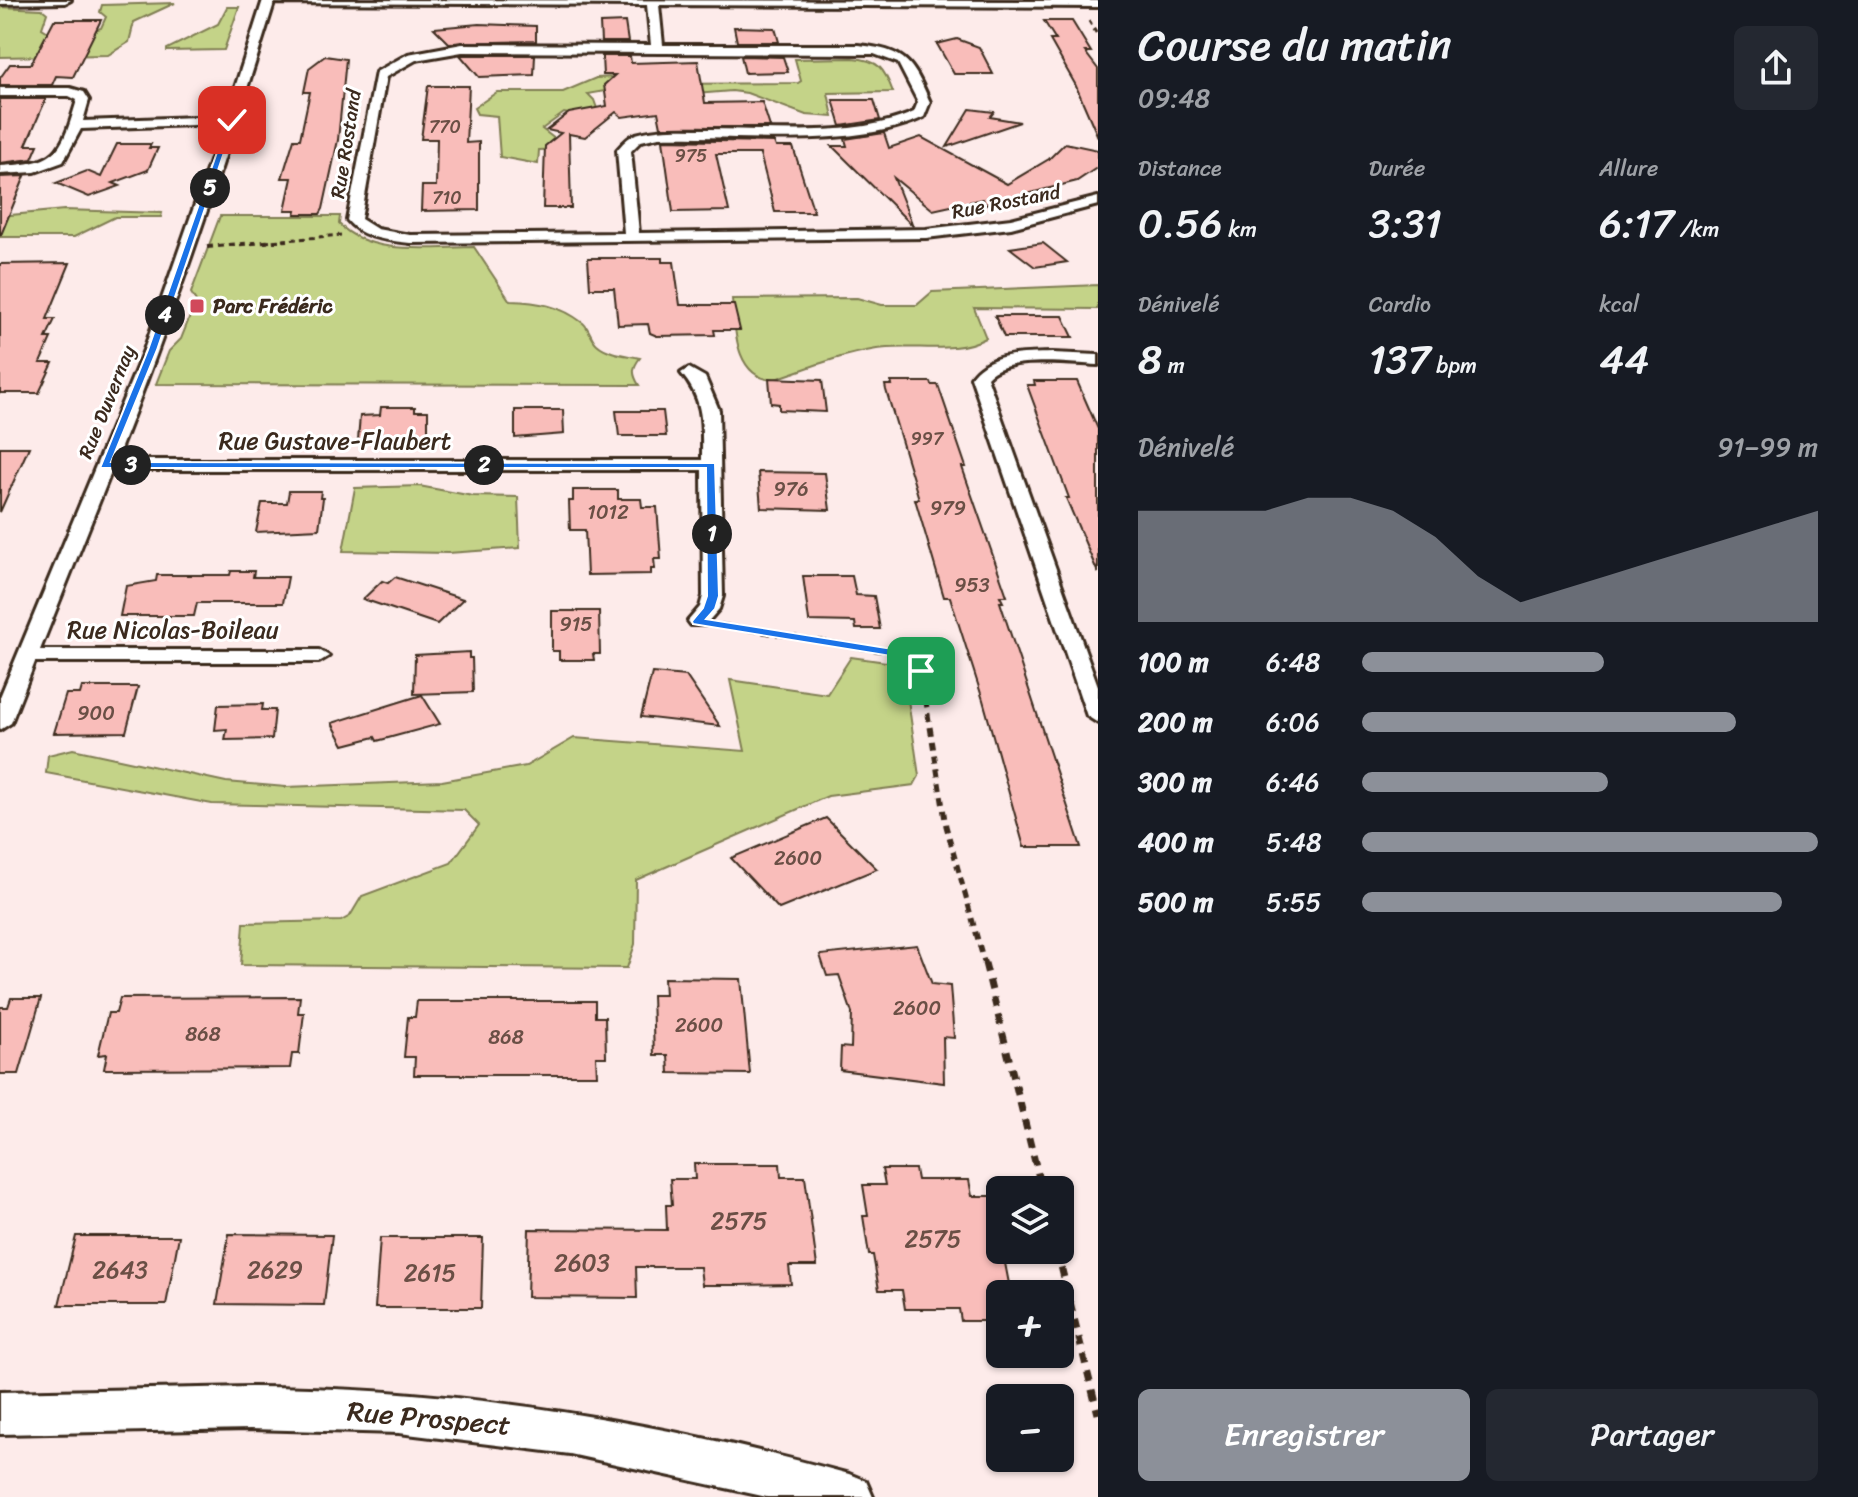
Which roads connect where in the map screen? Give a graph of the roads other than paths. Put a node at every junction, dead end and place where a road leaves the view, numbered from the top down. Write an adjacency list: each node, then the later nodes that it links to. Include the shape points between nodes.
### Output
1 (65, 0): 3 (street)
2 (271, 0): 4 (street); 8 (street, Rue Duvernay)
3 (0, 1)
4 (653, 3): 5 (street); 6 (street)
5 (1097, 6)
6 (657, 49): 12 (street, Rue Rostand, via 885,52 908,64 924,102 913,119 869,130 674,132 636,138 624,150); 12 (street, Rue Rostand, via 462,48 392,65 376,82 354,220 360,228 410,239)
7 (0, 92): 9 (street, via 80,95)
8 (230, 126): 9 (street); 15 (street, Rue Duvernay, via 152,350)
9 (75, 128): 10 (street, via 63,153 48,165)
10 (0, 170)
11 (1098, 201): 12 (street, Rue Rostand, via 1024,223 953,233)
12 (632, 238)
13 (1098, 360): 20 (street, via 1008,360 991,363 979,377)
14 (689, 373): 16 (street, via 699,381 710,410)
15 (104, 465): 16 (street, Rue Gustave-Flaubert); 18 (street, Rue Duvernay)
16 (711, 465): 17 (street, via 713,596)
17 (698, 621)
18 (27, 656): 19 (street, Rue Nicolas-Boileau); 21 (street, Rue Duvernay)
19 (319, 656)
20 (1098, 716)
21 (0, 723)
22 (0, 1413): 23 (street, Rue Prospect, via 397,1412 635,1444 721,1461)
23 (849, 1497)

